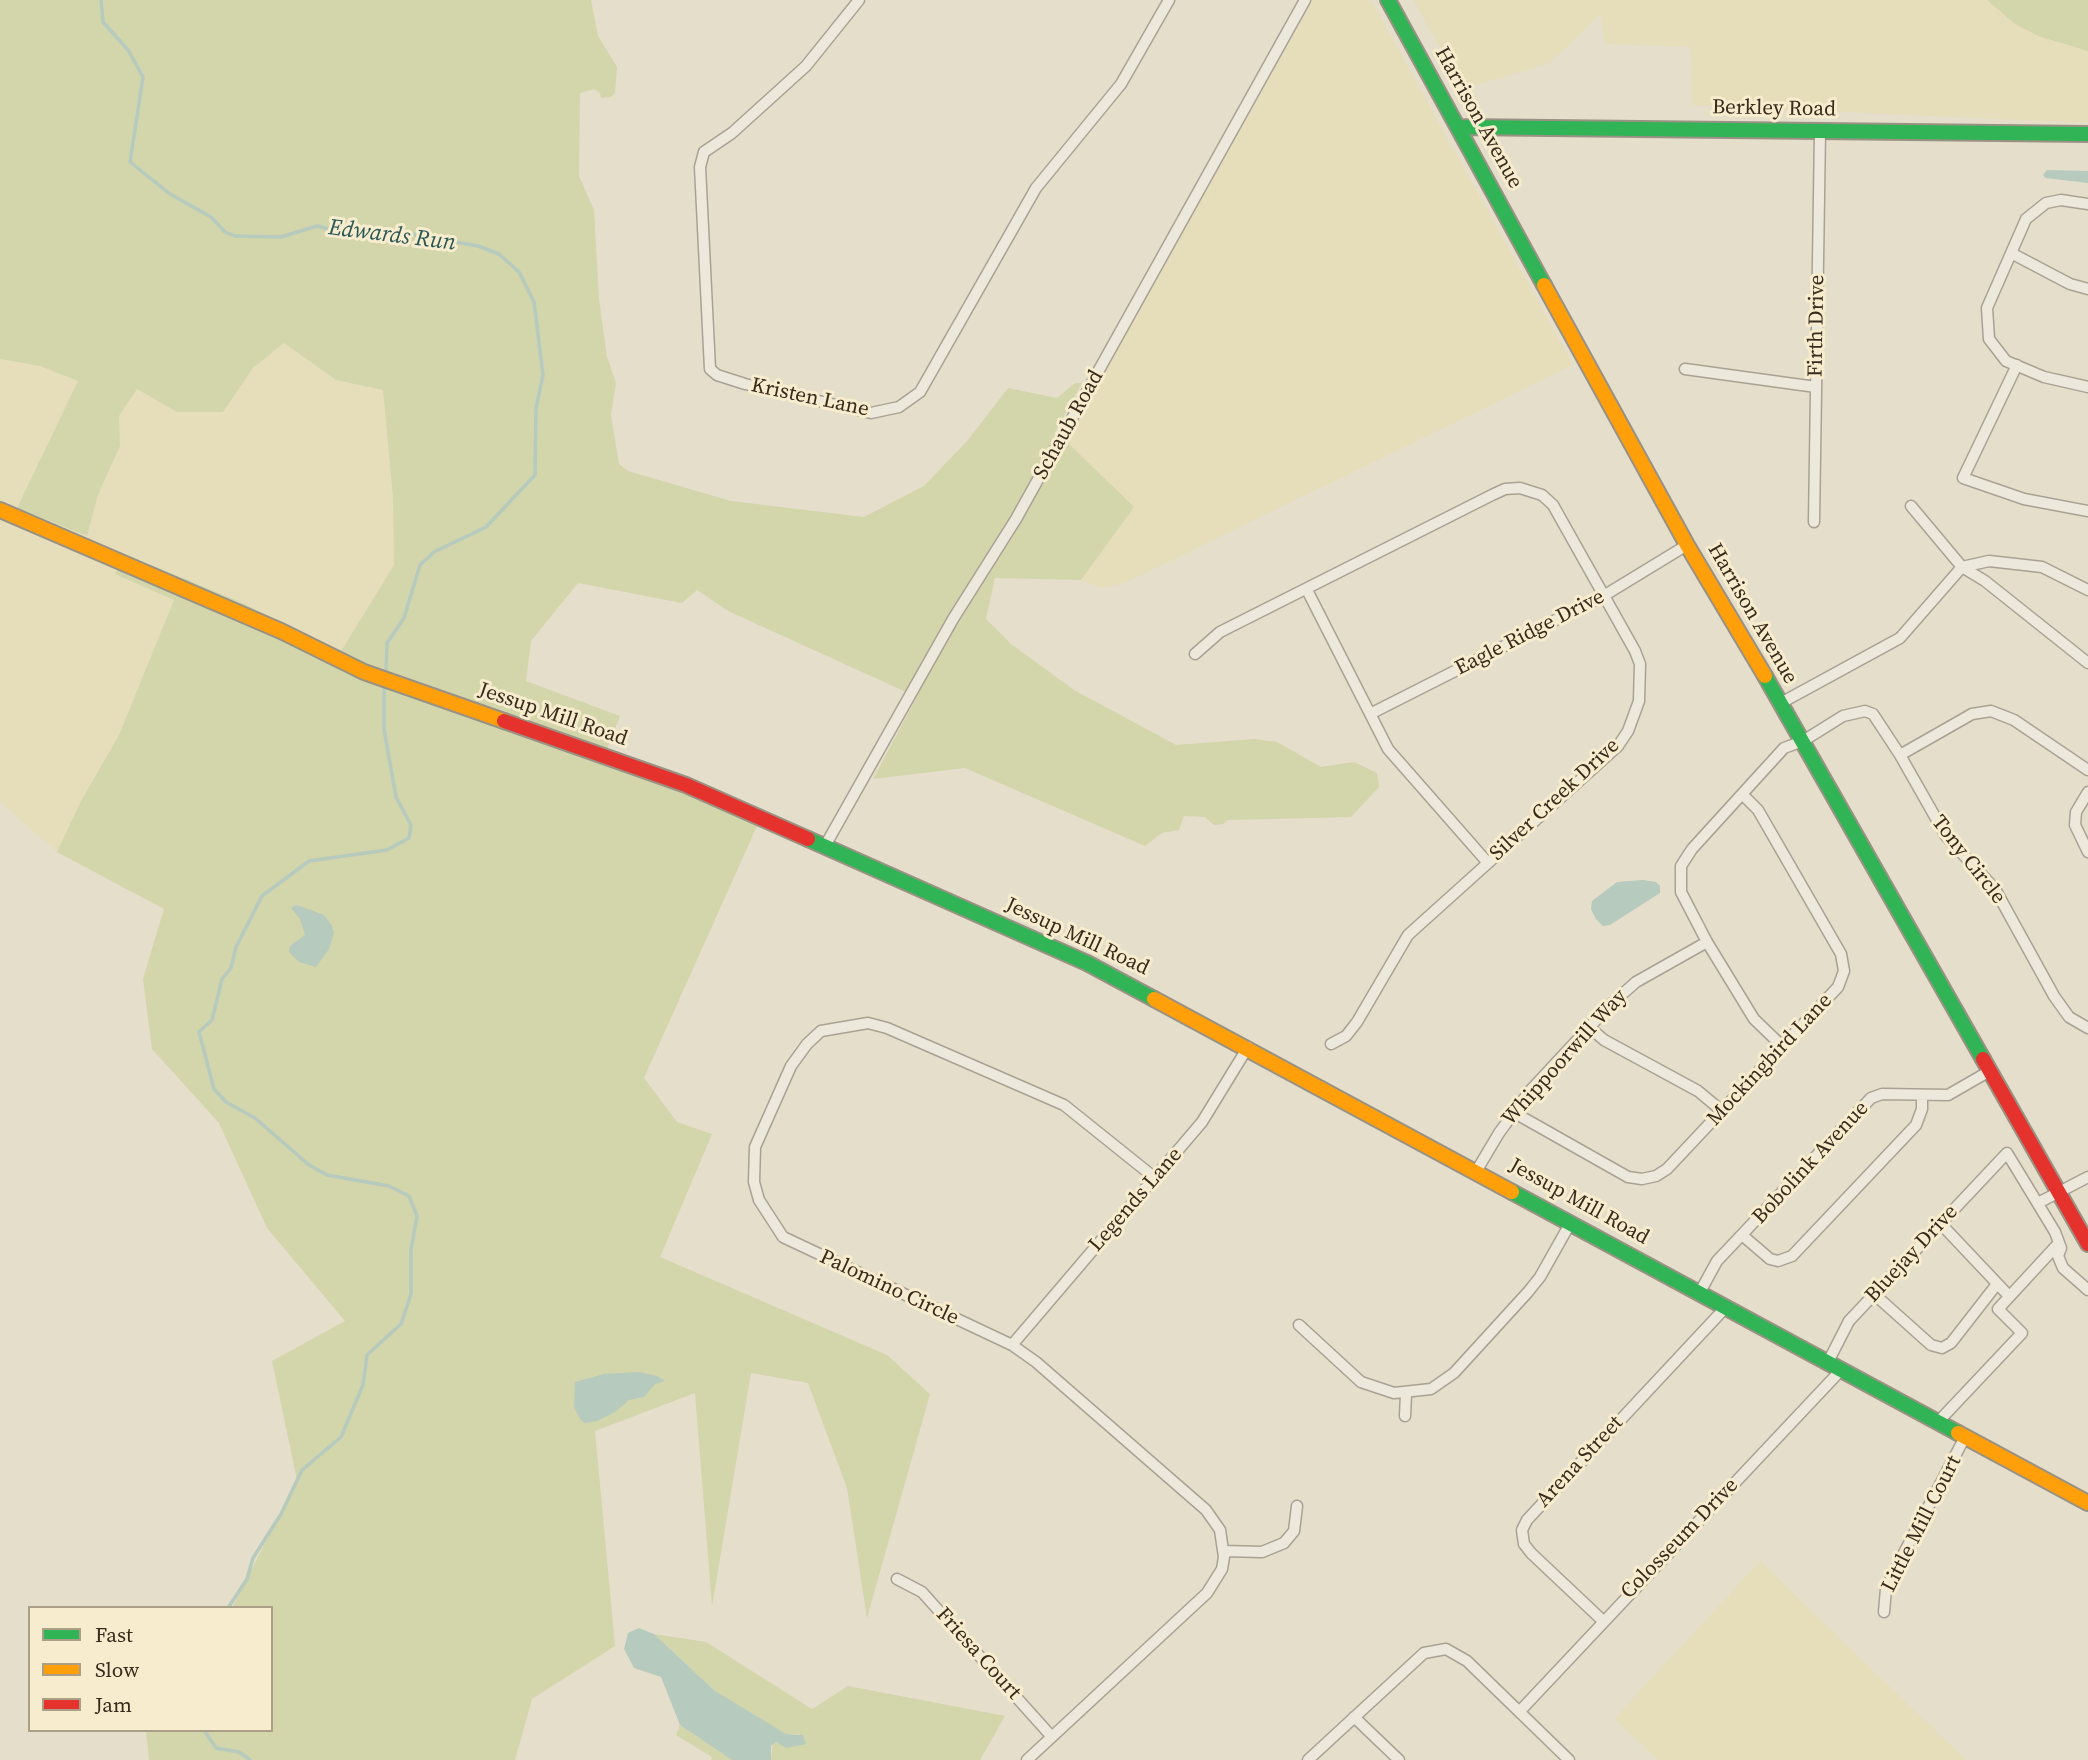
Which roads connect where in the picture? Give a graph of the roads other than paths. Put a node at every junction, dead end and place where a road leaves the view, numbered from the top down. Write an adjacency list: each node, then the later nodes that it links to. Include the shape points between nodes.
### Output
1 (859, 0): 2 (street, Kristen Lane, via 806,65 732,133 704,152 700,167 709,369 745,384 871,413 900,408 920,392 1040,182 1121,84)
2 (1169, 0)
3 (1305, 0): 33 (street, Schaub Road, via 1016,519 953,619)
4 (1388, 0): 5 (street, Harrison Avenue)
5 (1460, 127): 6 (street, Berkley Road); 19 (street, Harrison Avenue)
6 (1820, 131): 7 (street, Berkley Road); 13 (street, Firth Drive)
7 (2088, 134)
8 (2088, 204): 9 (street, via 2061,200 2035,210)
9 (2011, 253): 10 (street); 11 (street, via 1987,308 1987,327 1998,353)
10 (2088, 289)
11 (2017, 366): 14 (street); 17 (street, via 1963,478 2024,499)
12 (1685, 369): 13 (street)
13 (1816, 387): 18 (street, Firth Drive)
14 (2088, 387)
15 (1911, 506): 20 (street)
16 (0, 510): 33 (street, Jessup Mill Road, via 281,631 363,672 643,768)
17 (2088, 511)
18 (1814, 522)
19 (1687, 545): 23 (street, Eagle Ridge Drive); 26 (street, Harrison Avenue)
20 (1962, 567): 22 (street, via 1989,561 2042,567); 25 (street); 26 (street, via 1900,638)
21 (1307, 590): 23 (street, Silver Creek Drive, via 1492,495 1520,488 1542,495 1553,505); 24 (street, Silver Creek Drive, via 1220,632); 27 (street)
22 (2088, 590)
23 (1605, 595): 27 (street, Eagle Ridge Drive); 35 (street, Silver Creek Drive, via 1640,664 1639,701 1628,731 1618,746)
24 (1195, 654)
25 (2088, 663)
26 (1779, 704): 28 (street, Harrison Avenue)
27 (1370, 714): 35 (street, via 1398,763)
28 (1803, 741): 29 (street, Tony Circle, via 1843,716 1866,711 1873,714); 32 (street, via 1784,747); 42 (street, Harrison Avenue)
29 (1900, 755): 30 (street, via 1972,714 1991,711 2014,720); 38 (street, Tony Circle, via 1945,836 1995,889 2054,996 2069,1017)
30 (2088, 769)
31 (2088, 792): 34 (street, via 2076,818)
32 (1742, 794): 36 (street, via 1681,866 1681,892); 40 (street, Mockingbird Lane, via 1758,810 1844,965 1838,987)
33 (825, 846): 41 (street, Jessup Mill Road, via 1087,962)
34 (2088, 852)
35 (1488, 863): 39 (street, Silver Creek Drive, via 1408,935 1357,1022 1346,1036)
36 (1707, 942): 37 (street, Whippoorwill Way, via 1636,982); 40 (street, via 1754,1018)
37 (1590, 1028): 44 (street, via 1698,1091); 45 (street, Whippoorwill Way)
38 (2088, 1028)
39 (1331, 1044)
40 (1782, 1046): 44 (street, Mockingbird Lane)
41 (1248, 1047): 46 (street, Jessup Mill Road); 48 (street, Legends Lane, via 1202,1122)
42 (1988, 1072): 43 (street, Bobolink Avenue, via 1956,1093); 49 (street, Harrison Avenue)
43 (1922, 1097): 53 (street, Bobolink Avenue, via 1882,1094 1871,1098); 53 (street, via 1922,1109 1911,1131 1791,1256 1770,1259)
44 (1722, 1111): 45 (street, Mockingbird Lane, via 1663,1172 1642,1180 1622,1174)
45 (1513, 1112): 46 (street, Whippoorwill Way)
46 (1477, 1170): 51 (street, Jessup Mill Road)
47 (2088, 1177): 49 (street)
48 (1155, 1178): 65 (street, Legends Lane); 65 (street, Palomino Circle, via 1064,1105 887,1028 868,1023 839,1026 821,1031 807,1044 791,1066 755,1147 754,1182 769,1221 798,1247)
49 (2061, 1192): 50 (street); 55 (street, Harrison Avenue)
50 (2038, 1203): 52 (street, Bluejay Drive, via 2007,1153); 54 (street)
51 (1571, 1222): 58 (street, Jessup Mill Road); 68 (street, via 1540,1277 1454,1373 1431,1389)
52 (1941, 1224): 56 (street); 59 (street, Bluejay Drive)
53 (1742, 1235): 58 (street, Bobolink Avenue, via 1717,1261)
54 (2058, 1244): 57 (street, via 2063,1268); 60 (street)
55 (2088, 1244)
56 (1997, 1284): 60 (street); 61 (street)
57 (2088, 1290)
58 (1700, 1292): 62 (street, Jessup Mill Road)
59 (1874, 1294): 61 (street, via 1937,1347 1951,1343); 66 (street, Bluejay Drive, via 1842,1330)
60 (2010, 1296): 63 (street)
61 (1986, 1299): 63 (street)
62 (1726, 1307): 66 (street, Jessup Mill Road); 77 (street, Arena Street, via 1522,1530 1531,1553)
63 (1998, 1309): 70 (street, via 2022,1333)
64 (1299, 1325): 68 (street, via 1361,1382)
65 (1012, 1345): 74 (street, Palomino Circle, via 1206,1510 1220,1530)
66 (1828, 1362): 67 (street, Jessup Mill Road)
67 (1842, 1370): 70 (street, Jessup Mill Road); 77 (street, Colosseum Drive)
68 (1406, 1394): 69 (street)
69 (1405, 1416)
70 (1938, 1422): 71 (street, Jessup Mill Road)
71 (1965, 1437): 72 (street, Jessup Mill Road); 76 (street, Little Mill Court, via 1896,1567 1886,1589)
72 (2088, 1503)
73 (1297, 1506): 74 (street, via 1294,1531 1284,1543 1262,1552)
74 (1224, 1551): 80 (street, via 1222,1569 1207,1593)
75 (897, 1579): 80 (street, Friesa Court, via 922,1592)
76 (1884, 1612)
77 (1602, 1620): 78 (street, Colosseum Drive)
78 (1520, 1711): 79 (street, via 1467,1661 1446,1648 1424,1653); 84 (street)
79 (1354, 1717): 82 (street); 83 (street)
80 (1052, 1737): 81 (street)
81 (1027, 1760)
82 (1308, 1760)
83 (1399, 1760)
84 (1569, 1760)

